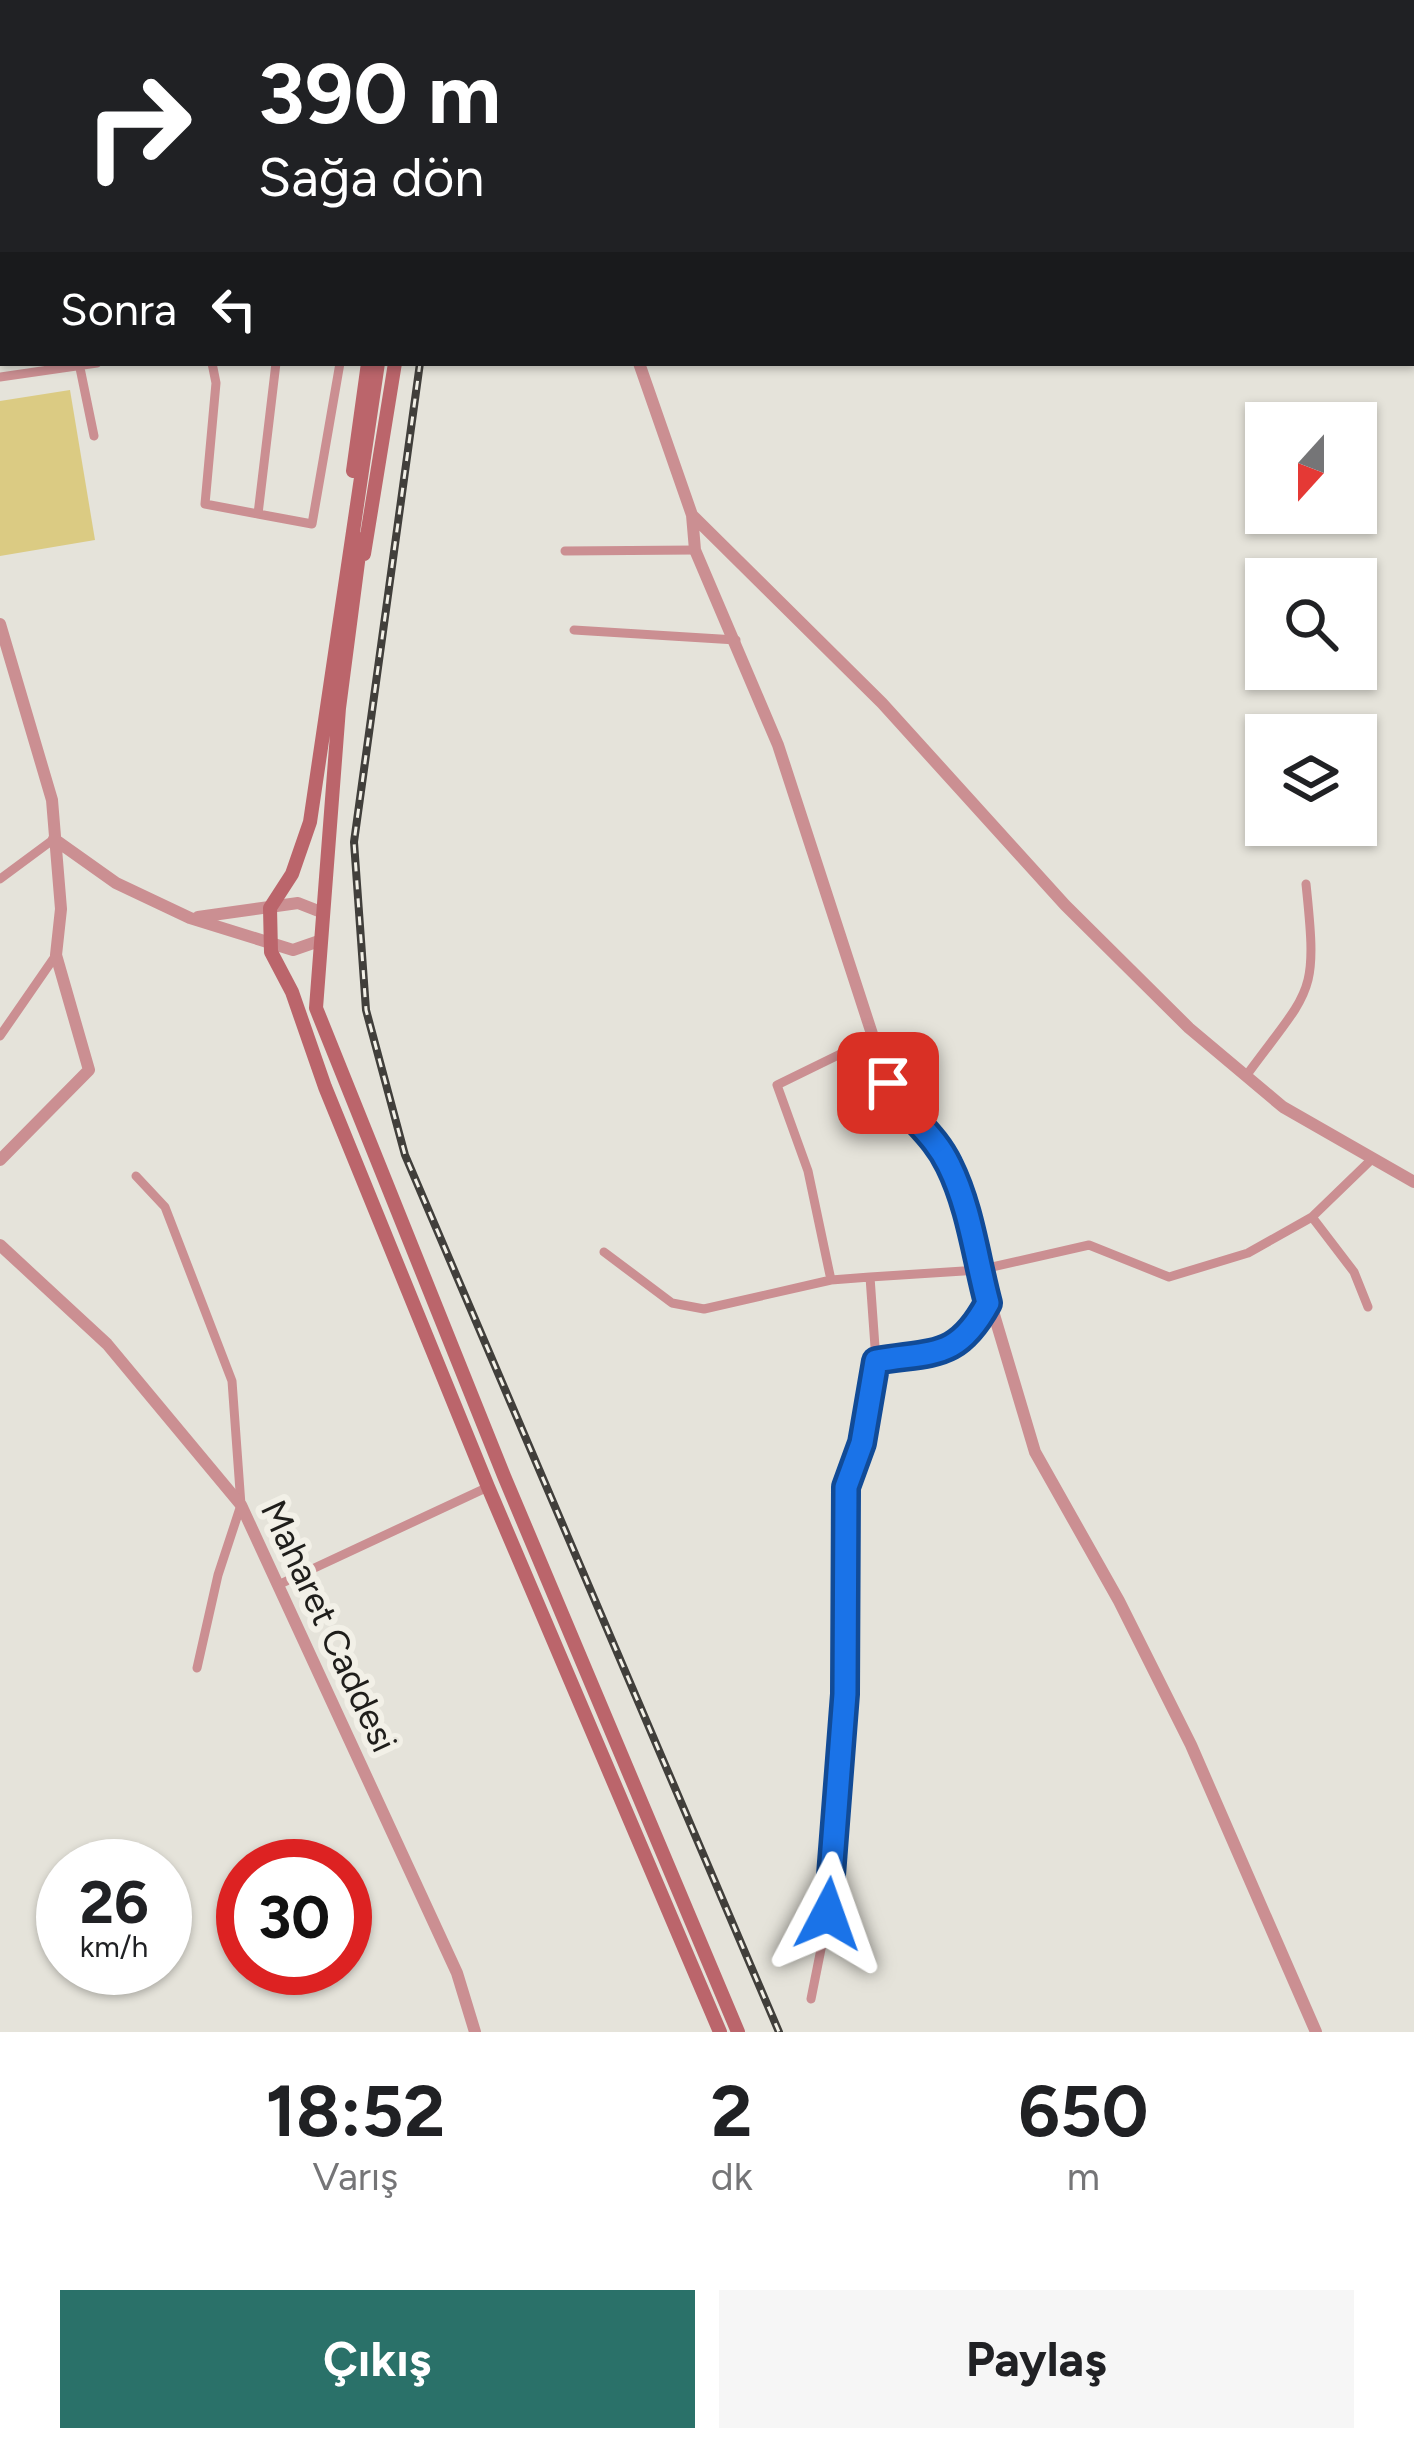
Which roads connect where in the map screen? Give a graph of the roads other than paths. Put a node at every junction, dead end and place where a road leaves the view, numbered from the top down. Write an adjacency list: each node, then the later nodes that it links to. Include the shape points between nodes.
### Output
1 (87, 366): 10 (street)
2 (213, 366): 13 (street, via 205,505)
3 (276, 366): 13 (street)
4 (339, 366): 13 (street, via 312,524)
5 (368, 366): 17 (main road, via 345,532)
6 (382, 366): 17 (main road)
7 (395, 366): 17 (main road, via 371,535)
8 (640, 366): 14 (street)
9 (57, 367): 10 (street); 11 (street)
10 (80, 368): 12 (street)
11 (0, 377)
12 (94, 436)
13 (257, 514)
14 (692, 515): 15 (street); 32 (street, via 882,703 1081,920)
15 (695, 550): 16 (street); 20 (street)
16 (565, 551)
17 (351, 575): 24 (main road, via 310,822); 25 (main road)
18 (0, 624): 21 (street, via 52,800)
19 (574, 630): 20 (street)
20 (736, 640): 31 (street, via 778,745)
21 (54, 839): 22 (street); 26 (street, via 116,883); 29 (street)
22 (0, 878)
23 (1306, 884): 32 (street, via 1314,966 1308,995)
24 (270, 908): 25 (street, via 298,903); 26 (street); 28 (main road)
25 (321, 912): 27 (main road)
26 (190, 918): 28 (street)
27 (320, 941): 28 (street, via 293,950); 53 (main road, via 316,1008 338,1069)
28 (271, 946): 46 (main road)
29 (56, 955): 30 (street); 34 (street, via 89,1070)
30 (0, 1036)
31 (871, 1039): 40 (street, via 901,1108 924,1123 950,1167); 42 (street, via 777,1085 808,1171)
32 (1246, 1076): 33 (street)
33 (1373, 1158): 36 (street); 37 (street)
34 (0, 1160)
35 (136, 1176): 47 (street, via 165,1207 232,1381)
36 (1414, 1182)
37 (1312, 1217): 40 (street, via 1248,1253 1169,1277 1089,1245); 44 (street, via 1354,1271)
38 (0, 1245): 47 (street, Maharet Caddesi, via 107,1344)
39 (604, 1252): 42 (street, via 672,1303 704,1309)
40 (979, 1270): 41 (street); 43 (street)
41 (870, 1277): 42 (street); 45 (street)
42 (831, 1280)
43 (988, 1303): 45 (street, via 963,1342); 54 (street, via 1035,1452 1190,1745)
44 (1367, 1307)
45 (876, 1361): 50 (street, via 846,1487 845,1694 828,1914)
46 (488, 1487): 48 (street); 52 (main road)
47 (241, 1505): 48 (street, Maharet Caddesi); 49 (street)
48 (278, 1585): 51 (street, Maharet Caddesi, via 457,1973)
49 (197, 1668)
50 (811, 1999)
51 (476, 2032)
52 (720, 2032)
53 (738, 2032)
54 (1316, 2032)

